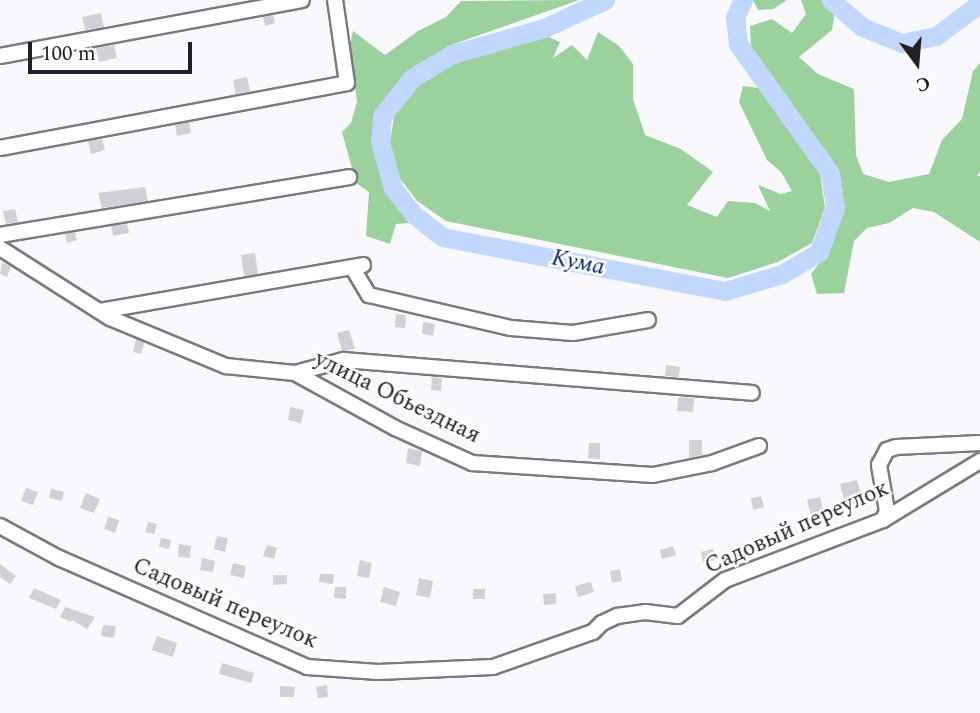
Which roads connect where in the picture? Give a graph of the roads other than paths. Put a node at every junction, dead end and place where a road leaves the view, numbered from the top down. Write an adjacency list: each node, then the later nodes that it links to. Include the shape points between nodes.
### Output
1 (302, 0): 3 (street)
2 (335, 0): 4 (street, via 347,83)
3 (0, 56)
4 (0, 148)
5 (349, 177): 6 (street)
6 (0, 235)
7 (0, 248): 8 (street, улица Обьездная)
8 (100, 311): 9 (street, via 358,266 369,295 511,328 573,333); 10 (street, улица Обьездная, via 226,366)
9 (648, 320)
10 (295, 373): 11 (street, via 344,359); 13 (street, улица Обьездная, via 395,428 472,463 653,475 712,463)
11 (752, 393)
12 (980, 443): 15 (street, via 896,447 882,456 879,465 887,511)
13 (759, 446)
14 (980, 461): 15 (street, Садовый переулок)
15 (883, 520): 16 (street, Садовый переулок, via 725,579 678,616 645,612 617,616 593,632 493,667 378,671 307,667 60,558)
16 (0, 526)

